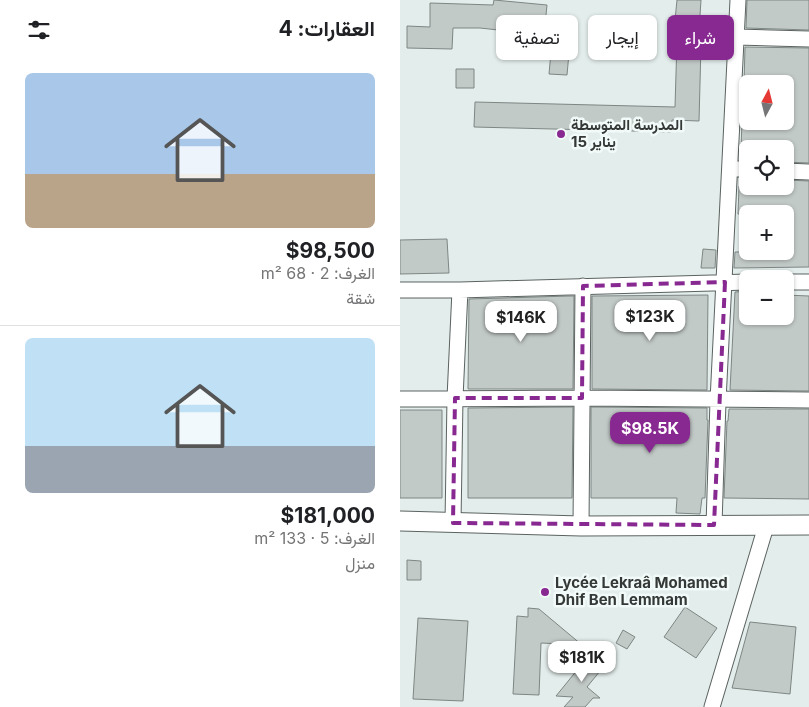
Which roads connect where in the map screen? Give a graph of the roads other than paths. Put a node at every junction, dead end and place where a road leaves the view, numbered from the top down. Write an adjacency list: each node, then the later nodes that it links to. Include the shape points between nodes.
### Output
1 (738, 0): 2 (street)
2 (737, 36): 3 (street); 4 (street)
3 (809, 39)
4 (731, 168): 5 (street); 8 (street)
5 (739, 168)
6 (794, 171): 7 (street)
7 (809, 172)
8 (725, 282): 9 (street); 12 (street); 19 (street)
9 (739, 282)
10 (794, 282): 11 (street)
11 (809, 282)
12 (583, 286): 14 (street); 16 (street)
13 (400, 290): 14 (street)
14 (460, 290): 15 (street)
15 (455, 398): 16 (street); 17 (street); 21 (street)
16 (582, 398): 19 (street); 24 (street)
17 (400, 399)
18 (809, 400): 19 (street)
19 (718, 401): 22 (street)
20 (400, 521): 21 (street)
21 (453, 522): 24 (street)
22 (714, 525): 24 (street); 25 (street)
23 (809, 525): 25 (street)
24 (581, 526)
25 (766, 526): 26 (street)
26 (712, 707)

